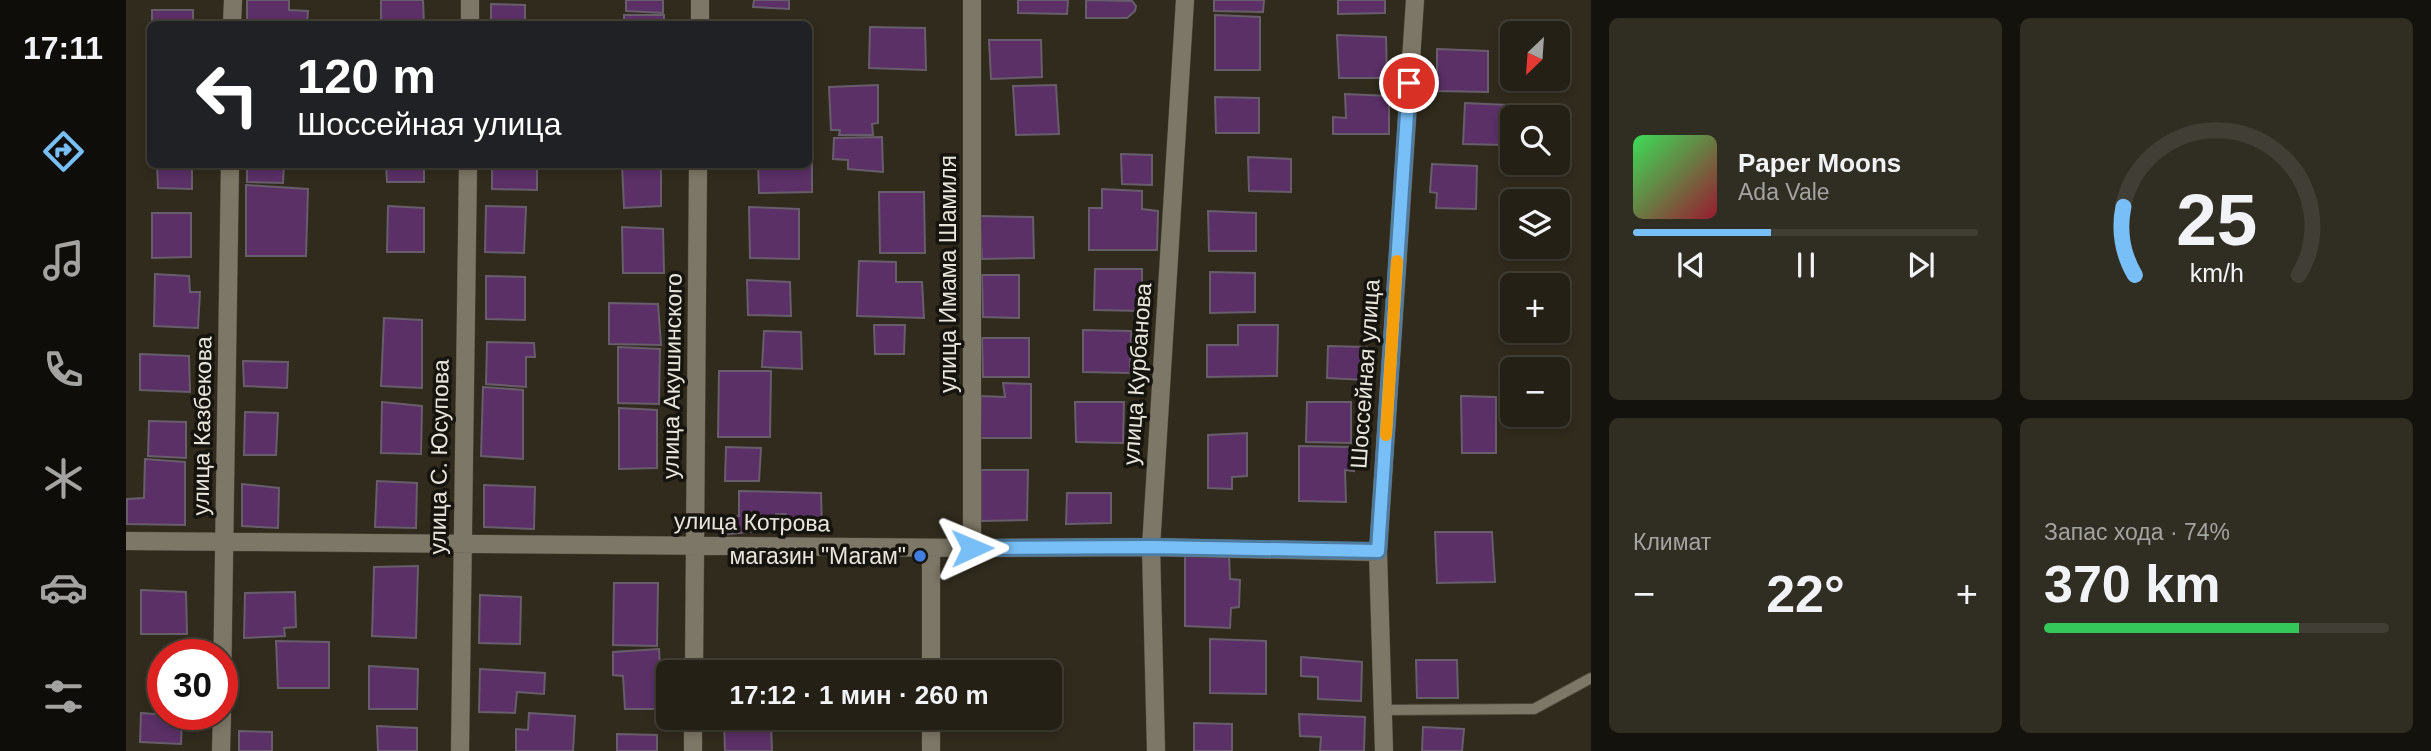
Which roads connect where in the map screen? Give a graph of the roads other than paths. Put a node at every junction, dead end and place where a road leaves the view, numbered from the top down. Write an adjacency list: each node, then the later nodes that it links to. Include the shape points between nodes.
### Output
1 (233, 0): 7 (street)
2 (470, 0): 8 (street)
3 (700, 0): 9 (street)
4 (972, 0): 19 (street, улица Имама Шамиля)
5 (1185, 0): 17 (street, улица Курбанова)
6 (1415, 0): 20 (street, Шоссейная улица)
7 (232, 21)
8 (470, 21)
9 (700, 21)
10 (230, 168): 14 (street, улица Казбекова)
11 (468, 168): 15 (street, улица С. Юсупова)
12 (698, 168): 16 (street, улица Акушинского)
13 (126, 541): 14 (street, улица Котрова)
14 (224, 541): 15 (street, улица Котрова); 21 (street, улица Казбекова)
15 (462, 544): 16 (street, улица Котрова); 30 (street, улица С. Юсупова)
16 (695, 546): 18 (street, улица Котрова); 22 (street, улица Акушинского)
17 (1151, 547): 19 (street, улица Котрова); 20 (street, улица Котрова); 33 (street, улица Курбанова)
18 (931, 548): 19 (street, улица Котрова); 23 (street)
19 (972, 548)
20 (1378, 551): 25 (street, Шоссейная улица)
21 (223, 639)
22 (694, 660)
23 (931, 660)
24 (1591, 678): 25 (lane, via 1534,709)
25 (1383, 710): 34 (street, Шоссейная улица)
26 (222, 730): 29 (street)
27 (694, 730): 31 (street)
28 (931, 730): 32 (street)
29 (221, 751)
30 (460, 751)
31 (693, 751)
32 (931, 751)
33 (1156, 751)
34 (1384, 751)

